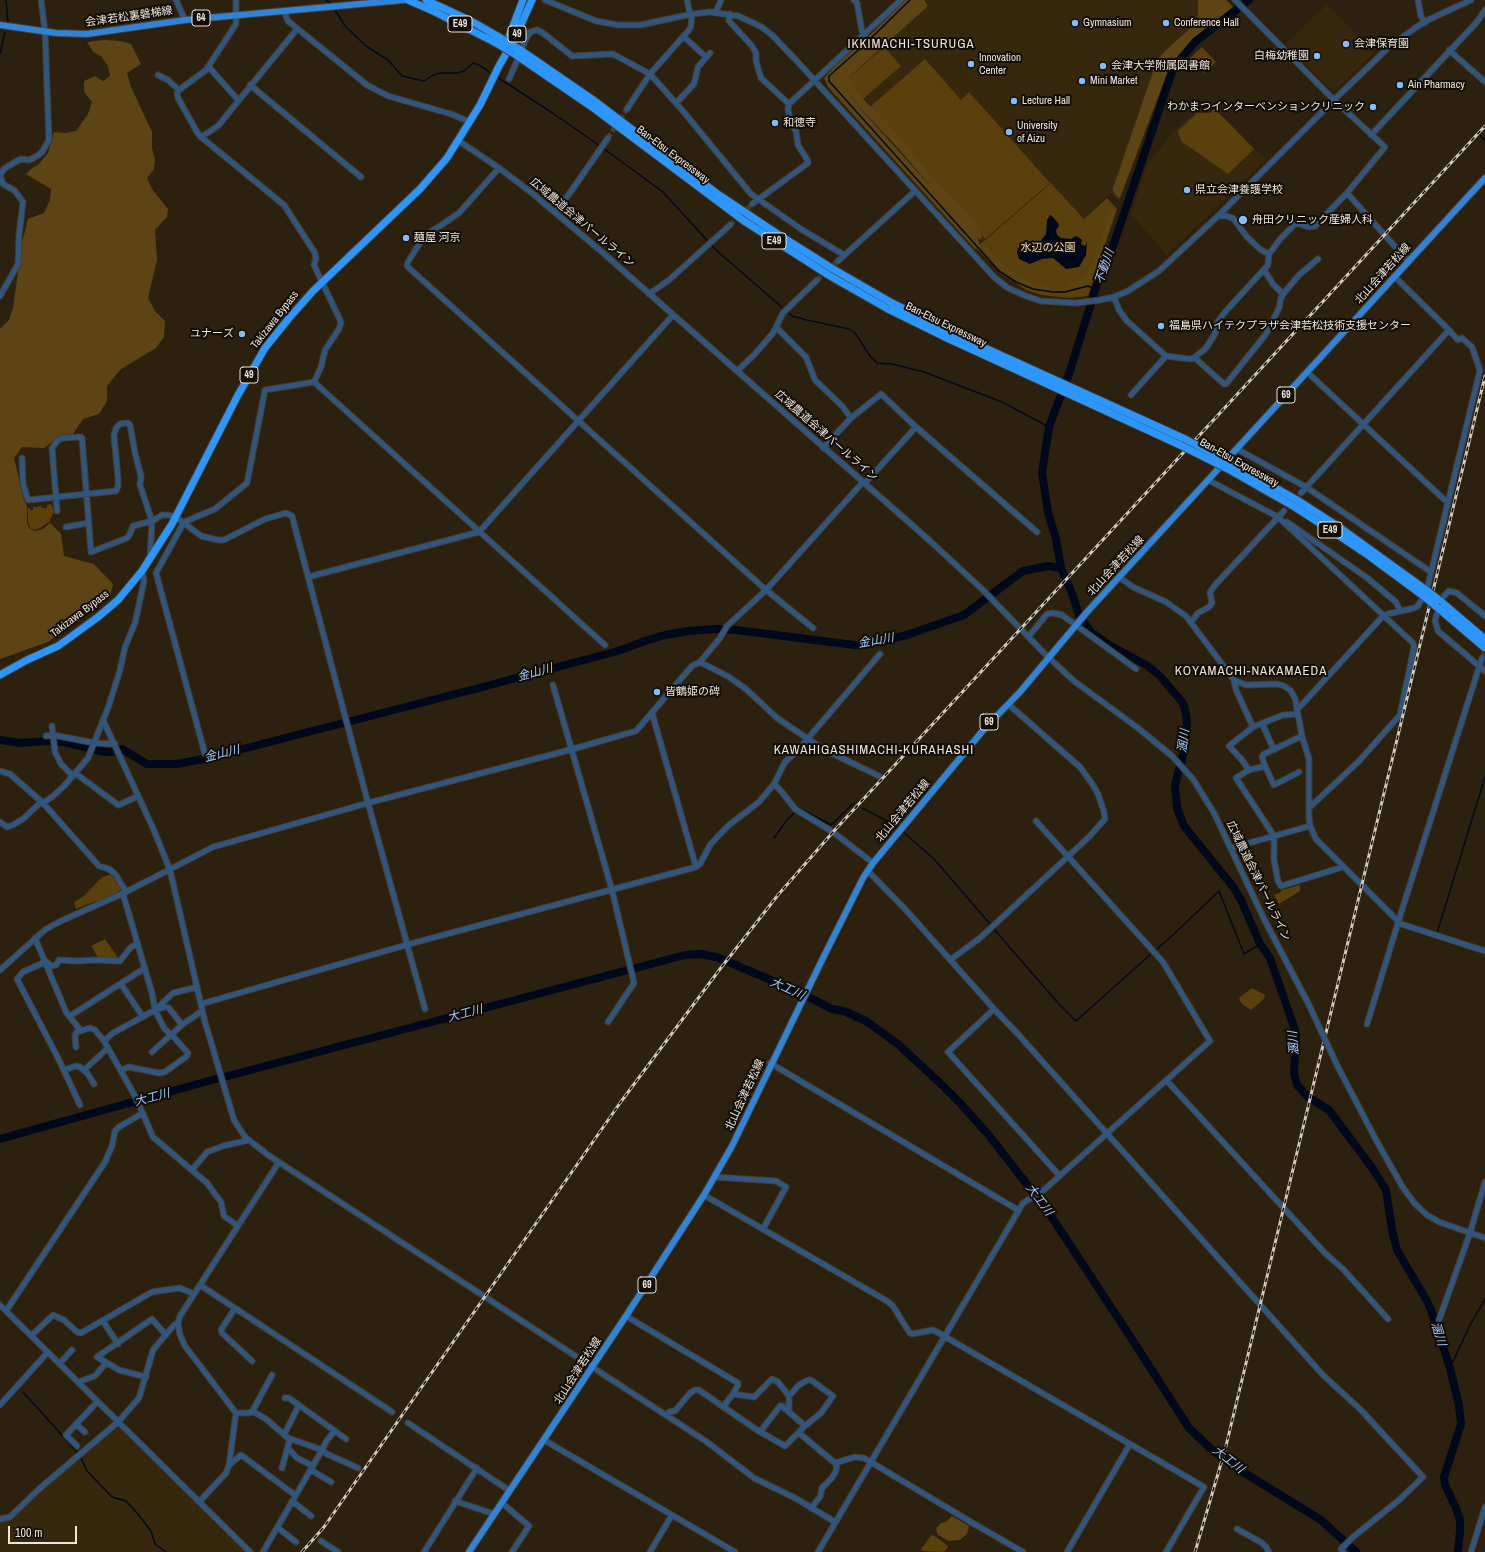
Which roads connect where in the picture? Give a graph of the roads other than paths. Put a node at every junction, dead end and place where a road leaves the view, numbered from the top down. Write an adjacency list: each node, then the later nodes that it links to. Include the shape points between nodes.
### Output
1 (41, 0): 28 (street)
2 (176, 0): 24 (street)
3 (236, 0): 23 (street)
4 (404, 0): 16 (main road, 会津若松裏磐梯線 / 64)
5 (408, 0): 17 (highway, Ban-Etsu Expressway / E49)
6 (523, 0): 35 (highway, Takizawa Bypass / 49)
7 (532, 0): 35 (highway, Takizawa Bypass / 49)
8 (545, 0): 21 (street, via 596,21 618,25 640,24)
9 (687, 0): 21 (street)
10 (721, 0): 20 (street)
11 (854, 0): 29 (street, via 857,3)
12 (901, 0): 29 (street)
13 (1418, 0): 25 (street)
14 (1471, 0): 25 (street)
15 (1237, 1): 44 (street)
16 (340, 3): 19 (main road, 会津若松裏磐梯線 / 64)
17 (424, 3): 31 (highway, Ban-Etsu Expressway / E49, via 466,27); 31 (highway, Ban-Etsu Expressway / E49, via 439,5)
18 (1485, 10): 32 (street, via 1476,23)
19 (284, 11): 23 (main road, 会津若松裏磐梯線 / 64); 27 (street, via 286,20)
20 (716, 12): 21 (street); 22 (street)
21 (691, 14): 30 (street, via 691,26)
22 (730, 14): 39 (street, via 764,29 782,44); 46 (street, via 729,21 756,53 761,78)
23 (236, 16): 24 (main road, 会津若松裏磐梯線 / 64); 34 (street, via 236,24)
24 (185, 20): 28 (main road, 会津若松裏磐梯線 / 64, via 87,34)
25 (1425, 22): 44 (street, via 1389,48)
26 (0, 25): 28 (main road, 会津若松裏磐梯線 / 64)
27 (297, 29): 41 (street); 48 (street, via 367,85 388,96)
28 (45, 31): 54 (street, via 48,140 37,156 15,162)
29 (864, 34): 39 (street)
30 (684, 37): 36 (street); 45 (street, via 708,55 698,67 694,84)
31 (498, 40): 33 (highway, Ban-Etsu Expressway / E49, bridge)
32 (1449, 50): 40 (street); 50 (street)
33 (519, 53): 36 (street, via 530,32 537,30 572,56 613,54); 38 (street); 116 (highway, Ban-Etsu Expressway / E49, bridge, via 744,220 798,256 911,321 1071,390 1231,466)
34 (208, 66): 42 (street, via 203,73); 43 (street)
35 (499, 66): 48 (highway, Takizawa Bypass / 49)
36 (650, 74): 45 (street); 47 (street)
37 (158, 75): 42 (street)
38 (509, 79)
39 (814, 80): 46 (street); 57 (street)
40 (1485, 82)
41 (250, 85): 43 (street); 55 (street)
42 (179, 90): 49 (street, via 178,98)
43 (238, 100): 49 (street, via 218,126)
44 (1334, 100): 50 (street); 62 (street)
45 (676, 103): 59 (street, via 738,179)
46 (789, 104): 59 (street, via 791,124 808,163)
47 (627, 109)
48 (470, 122): 52 (highway, Takizawa Bypass / 49)
49 (201, 136): 72 (street, via 284,205 315,253 314,265)
50 (1371, 136): 58 (street, via 1385,147)
51 (608, 138): 61 (street)
52 (459, 141): 53 (street, 広域農道会津パールライン); 72 (highway, Takizawa Bypass / 49, via 420,190)
53 (499, 168): 61 (street, 広域農道会津パールライン); 87 (street, via 458,213 428,234 407,265)
54 (0, 175): 75 (street, via 3,184 15,191 24,202 18,264)
55 (362, 177)
56 (1485, 178): 68 (main road, 北山会津若松線 / 69)
57 (915, 191): 65 (street); 76 (street, via 988,272 1021,295 1041,301 1066,303)
58 (1347, 193): 64 (street, via 1314,226 1295,224); 68 (street)
59 (758, 199): 60 (street); 65 (street)
60 (752, 204)
61 (555, 212): 73 (street, 広域農道会津パールライン)
62 (1218, 216): 64 (street, via 1233,218 1247,237); 76 (street, via 1158,272)
63 (730, 225): 73 (street, via 669,280)
64 (1269, 254): 69 (street, via 1268,265)
65 (844, 255): 67 (street)
66 (1318, 259): 74 (street, via 1299,275)
67 (838, 261)
68 (1408, 261): 70 (main road, 北山会津若松線 / 69)
69 (1264, 270): 74 (street); 81 (street, via 1225,312 1206,348)
70 (1394, 276): 79 (street); 83 (main road, 北山会津若松線 / 69)
71 (817, 280): 78 (street, via 788,307)
72 (322, 283): 84 (street, via 341,322 325,350 321,368); 102 (highway, Takizawa Bypass / 49, via 290,317 253,368 213,440)
73 (649, 294): 77 (street, 広域農道会津パールライン)
74 (1283, 294): 81 (street, via 1266,334 1226,384)
75 (0, 296)
76 (1114, 297): 80 (street, via 1127,321)
77 (673, 315): 82 (street, 広域農道会津パールライン); 87 (street)
78 (776, 327): 82 (street, via 754,355); 86 (street, via 806,357 815,380)
79 (1449, 330): 88 (street); 99 (street, via 1458,340 1462,338 1472,347 1480,370)
80 (1166, 356): 81 (street); 85 (street)
81 (1195, 358)
82 (736, 371): 90 (street, 広域農道会津パールライン)
83 (1307, 372): 88 (street); 91 (main road, 北山会津若松線 / 69)
84 (314, 382): 105 (street, via 266,390 247,483 215,510); 108 (street)
85 (1132, 395)
86 (851, 418): 89 (street, via 881,394); 90 (street)
87 (578, 421): 108 (street); 115 (street)
88 (1363, 424): 95 (street); 99 (street)
89 (916, 427): 94 (street); 109 (street)
90 (823, 448): 94 (street, 広域農道会津パールライン)
91 (1237, 449): 93 (main road, 北山会津若松線 / 69); 95 (street)
92 (22, 458): 98 (street, via 23,484 28,500)
93 (1208, 480): 103 (street); 114 (main road, 北山会津若松線 / 69)
94 (864, 482): 115 (street); 125 (street, 広域農道会津パールライン, via 938,548)
95 (1306, 487): 96 (street); 112 (street)
96 (1301, 493)
97 (87, 494): 98 (street); 98 (street, via 82,438 62,438 52,448); 104 (street, via 116,491 118,478 114,435 120,424 128,423 140,472 140,485); 106 (street)
98 (56, 496): 100 (street)
99 (1448, 503): 112 (street)
100 (57, 511)
101 (1284, 511): 103 (street)
102 (176, 517): 104 (street, via 162,515); 105 (street); 110 (highway, Takizawa Bypass / 49)
103 (1278, 517): 118 (street, via 1366,577 1396,602); 120 (street); 122 (street, via 1216,584 1210,592 1212,603)
104 (152, 521): 106 (street, via 133,526 127,538 91,552); 110 (street)
105 (184, 522): 113 (street, via 201,536 224,540 265,519 289,514 292,516); 154 (street, via 156,574)
106 (88, 523): 107 (street)
107 (66, 527)
108 (479, 532): 113 (street); 127 (street)
109 (1037, 532)
110 (150, 561): 111 (highway, Takizawa Bypass / 49)
111 (142, 571): 136 (highway, Takizawa Bypass / 49, via 118,600 81,630 58,646); 142 (street, via 144,581 136,623 125,647)
112 (1431, 572): 116 (street)
113 (308, 577): 164 (street)
114 (1119, 577): 122 (street, via 1133,587 1166,602); 123 (main road, 北山会津若松線 / 69)
115 (766, 590): 124 (street); 132 (street, via 727,626)
116 (1426, 594): 117 (highway, Ban-Etsu Expressway / E49, bridge); 118 (street, via 1417,607); 119 (highway, Ban-Etsu Expressway / E49, bridge)
117 (1441, 599): 121 (street, via 1449,591 1456,593); 126 (highway, Ban-Etsu Expressway / E49)
118 (1400, 610): 120 (street)
119 (1438, 611): 128 (highway, Ban-Etsu Expressway / E49); 133 (street, via 1435,621 1438,630)
120 (1383, 616): 140 (street); 165 (street, via 1413,643 1414,647 1400,715 1359,761)
121 (1485, 616)
122 (1191, 622): 137 (street)
123 (1077, 624): 125 (street, via 1053,613 1047,614); 130 (main road, 北山会津若松線 / 69); 134 (street, via 1110,652)
124 (813, 628)
125 (1029, 636): 130 (street, 広域農道会津パールライン)
126 (1485, 638)
127 (605, 645)
128 (1485, 648)
129 (880, 654): 149 (street)
130 (1049, 658): 139 (main road, 北山会津若松線 / 69); 170 (street, 広域農道会津パールライン, via 1074,681 1172,756 1201,790)
131 (1482, 658): 133 (street)
132 (700, 662): 141 (street, via 692,666); 149 (street, via 746,689 777,718)
133 (1479, 666): 135 (street); 179 (street)
134 (1136, 669)
135 (1485, 671)
136 (0, 675)
137 (1234, 680): 140 (street, via 1246,685 1284,686 1293,693); 145 (street)
138 (553, 685): 152 (street)
139 (1008, 704): 171 (street, via 1080,767 1093,785 1102,806 1105,819); 172 (main road, 北山会津若松線 / 69)
140 (1297, 712): 143 (street); 148 (street)
141 (652, 713): 152 (street, via 636,731); 174 (street)
142 (103, 720): 150 (street); 151 (street)
143 (1262, 723): 145 (street); 153 (street)
144 (52, 726): 146 (street)
145 (1253, 726): 156 (street, via 1229,746)
146 (54, 735): 147 (street); 150 (street); 159 (street, via 55,752 64,767)
147 (46, 736)
148 (1302, 736): 153 (street); 165 (street, via 1310,766)
149 (807, 738): 160 (street, via 823,749); 161 (street, via 785,762)
150 (94, 743): 151 (street); 159 (street, via 88,758)
151 (115, 744): 162 (street)
152 (572, 749): 164 (street); 177 (street)
153 (1274, 750): 155 (street, via 1262,757)
154 (205, 754)
155 (1265, 766): 156 (street); 158 (street, via 1274,785)
156 (1249, 770): 169 (street, via 1236,778)
157 (0, 771): 163 (street, via 10,774)
158 (1299, 772)
159 (74, 775): 162 (street, via 119,805); 163 (street, via 57,793)
160 (879, 776)
161 (774, 784): 172 (street, via 797,810 834,832); 174 (street, via 759,802 729,825 710,844)
162 (138, 796): 175 (street)
163 (42, 802): 167 (street, via 13,825 7,827); 178 (street, via 99,866 116,874)
164 (368, 803): 175 (street, via 212,847); 182 (street)
165 (1309, 808): 168 (street)
166 (1036, 821): 171 (street)
167 (0, 822)
168 (1310, 826): 169 (street); 173 (street, via 1316,839)
169 (1274, 836): 170 (street); 173 (street, via 1274,860 1281,886)
170 (1231, 848): 225 (street, 広域農道会津パールライン, bridge, via 1338,1067 1402,1186 1427,1215 1439,1222)
171 (1067, 856): 184 (street, via 980,938); 210 (street, via 1163,962 1210,1041)
172 (873, 863): 176 (main road, 北山会津若松線 / 69)
173 (1343, 867): 179 (street)
174 (696, 868): 177 (street)
175 (170, 870): 178 (street); 189 (street)
176 (868, 871): 184 (street); 206 (main road, 北山会津若松線 / 69)
177 (612, 890): 182 (street); 197 (street, via 634,983)
178 (124, 893): 180 (street, via 61,921); 181 (street)
179 (1399, 922): 183 (street, via 1410,928); 199 (street)
180 (35, 938): 185 (street); 187 (street)
181 (137, 943): 185 (street, via 120,961 59,960 52,966); 186 (street)
182 (406, 945): 190 (street); 191 (street)
183 (1485, 952)
184 (950, 960): 192 (street)
185 (45, 961): 195 (street); 207 (street, via 23,972 17,979)
186 (145, 968): 188 (street); 193 (street)
187 (0, 970)
188 (121, 984): 195 (street); 196 (street)
189 (197, 987): 190 (street); 193 (street, via 173,993)
190 (201, 1004): 194 (street)
191 (425, 1009)
192 (994, 1009): 214 (street); 218 (street, via 948,1052)
193 (155, 1010): 196 (street); 198 (street, via 169,1008); 201 (street, via 164,1028)
194 (202, 1011): 198 (street); 215 (street, via 234,1120)
195 (70, 1016): 200 (street)
196 (143, 1017): 202 (street, via 113,1033)
197 (608, 1022)
198 (182, 1024): 201 (street)
199 (1367, 1024)
200 (81, 1031): 202 (street, via 93,1028); 203 (street, via 75,1035)
201 (171, 1035): 205 (street); 209 (street, via 188,1053 165,1072 129,1067)
202 (104, 1041): 204 (street)
203 (76, 1047)
204 (108, 1048): 208 (street); 209 (street)
205 (152, 1052)
206 (770, 1063): 219 (main road, 北山会津若松線 / 69, via 732,1146); 222 (street)
207 (64, 1070): 208 (street, via 76,1066); 212 (street)
208 (84, 1070): 211 (street)
209 (121, 1070): 213 (street)
210 (1167, 1081): 214 (street); 233 (street)
211 (94, 1084)
212 (80, 1105)
213 (143, 1113): 217 (street, via 153,1137); 231 (street, via 115,1131 105,1162)
214 (1106, 1134): 218 (street); 303 (street, via 1323,1375 1360,1409 1423,1478 1353,1537)
215 (249, 1140): 216 (street); 217 (street, via 207,1152)
216 (279, 1162): 223 (street); 246 (street)
217 (192, 1170): 223 (street, via 218,1197 224,1216)
218 (1059, 1175): 222 (street, via 1023,1203)
219 (714, 1176): 221 (main road, 北山会津若松線 / 69); 224 (street, via 776,1181 786,1187)
220 (1485, 1182): 225 (street)
221 (704, 1194): 224 (street); 232 (main road, 北山会津若松線 / 69)
222 (1018, 1210): 239 (street)
223 (238, 1226): 227 (street)
224 (763, 1229): 239 (street, via 892,1305 912,1334 933,1330)
225 (1470, 1232): 226 (street, 広域農道会津パールライン); 234 (street)
226 (1485, 1238)
227 (200, 1285): 228 (street); 230 (street)
228 (194, 1294): 235 (street, via 180,1288 152,1292); 236 (street)
229 (0, 1305): 231 (street)
230 (235, 1308): 243 (street, via 221,1330 222,1334); 258 (street)
231 (6, 1311): 238 (street)
232 (626, 1316): 246 (main road, 北山会津若松線 / 69); 250 (street, via 734,1380 738,1385)
233 (1388, 1319)
234 (1440, 1320)
235 (103, 1321): 238 (street, via 79,1333 64,1320 53,1315); 240 (street)
236 (178, 1323): 237 (street); 261 (street, via 185,1346)
237 (166, 1335): 240 (street, via 152,1319); 248 (street, via 153,1350)
238 (32, 1336): 242 (street)
239 (944, 1336): 274 (street); 278 (street)
240 (118, 1344): 245 (street, via 97,1358)
241 (72, 1350): 244 (street)
242 (48, 1352): 244 (street); 254 (street)
243 (252, 1361)
244 (60, 1363): 249 (street)
245 (106, 1363): 248 (street, via 118,1370); 249 (street, via 95,1376)
246 (592, 1367): 273 (main road, 北山会津若松線 / 69); 293 (street, via 707,1442 754,1478)
247 (272, 1374): 257 (street)
248 (146, 1377): 262 (street, via 139,1398)
249 (78, 1382): 253 (street)
250 (733, 1394): 251 (street, via 754,1397 772,1379 778,1382); 256 (street)
251 (789, 1396): 260 (street); 265 (street, via 808,1380 833,1394 821,1413)
252 (284, 1398): 255 (street, via 289,1398)
253 (98, 1402): 262 (street); 264 (street)
254 (0, 1405)
255 (299, 1405): 266 (street); 270 (street)
256 (723, 1407): 259 (street, via 699,1390 695,1390 674,1411); 268 (street)
257 (252, 1412): 261 (street); 270 (street, via 266,1419)
258 (392, 1412)
259 (669, 1412)
260 (789, 1412): 265 (street); 268 (street, via 780,1406)
261 (236, 1413): 280 (street)
262 (118, 1422): 288 (street); 297 (street, via 10,1517)
263 (408, 1423): 284 (street)
264 (77, 1425): 267 (street); 275 (street, via 66,1435)
265 (805, 1426): 269 (street)
266 (335, 1431): 272 (street); 277 (street)
267 (85, 1432)
268 (760, 1432): 269 (street, via 785,1446)
269 (799, 1433): 279 (street)
270 (284, 1435): 271 (street)
271 (290, 1439): 276 (street); 277 (street)
272 (346, 1439)
273 (544, 1440): 286 (main road, 北山会津若松線 / 69); 295 (street)
274 (1130, 1444): 314 (street); 315 (street, via 1204,1487)
275 (77, 1446)
276 (288, 1448): 281 (street); 282 (street)
277 (322, 1450): 282 (street); 283 (street)
278 (871, 1462): 279 (street, via 855,1457); 298 (street); 313 (street)
279 (837, 1463): 293 (street, via 832,1478 822,1488 820,1497)
280 (229, 1465): 287 (street, via 241,1455); 288 (street, via 226,1473)
281 (282, 1468)
282 (312, 1468): 285 (street); 287 (street)
283 (358, 1468)
284 (477, 1468): 286 (street); 290 (street)
285 (331, 1482)
286 (510, 1491): 291 (main road, 北山会津若松線 / 69)
287 (295, 1495): 289 (street)
288 (200, 1501): 304 (street)
289 (292, 1501): 296 (street); 299 (street)
290 (455, 1501): 294 (street); 307 (street)
291 (502, 1503): 294 (main road, 北山会津若松線 / 69); 309 (street, via 529,1526)
292 (1485, 1507): 317 (street)
293 (811, 1508): 298 (street)
294 (494, 1514): 308 (main road, 北山会津若松線 / 69)
295 (672, 1515): 310 (street); 311 (street)
296 (311, 1516)
297 (0, 1519)
298 (835, 1522): 312 (street)
299 (278, 1528): 302 (street); 305 (street)
300 (1237, 1529): 316 (street, via 1262,1544)
301 (321, 1541): 306 (street)
302 (296, 1542)
303 (1343, 1550)
304 (250, 1552)
305 (263, 1552)
306 (338, 1552)
307 (424, 1552)
308 (469, 1552)
309 (512, 1552)
310 (650, 1552)
311 (735, 1552)
312 (818, 1552)
313 (1024, 1552)
314 (1067, 1552)
315 (1166, 1552)
316 (1269, 1552)
317 (1471, 1552)

